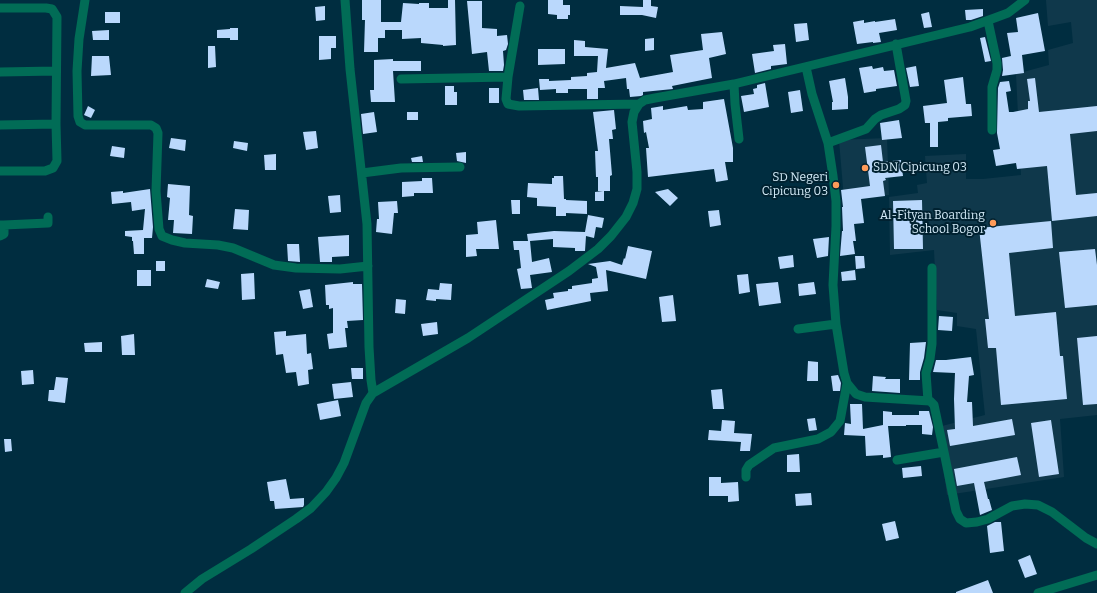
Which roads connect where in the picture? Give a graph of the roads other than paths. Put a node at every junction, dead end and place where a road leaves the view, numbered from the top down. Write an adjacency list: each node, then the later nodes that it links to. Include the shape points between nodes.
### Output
1 (85, 0): 26 (street, via 76,71 78,116 80,122 85,125 151,125 156,128 156,191 159,229 162,236 185,243 233,248 274,265 340,269)
2 (345, 0): 22 (street)
3 (1022, 1): 6 (street, via 1008,13)
4 (520, 6): 11 (street)
5 (0, 8): 9 (street, via 52,9 57,18)
6 (988, 21): 7 (street); 17 (street, via 997,63 992,87)
7 (896, 44): 8 (street); 19 (street, via 905,106 881,115 866,129)
8 (806, 67): 13 (street); 19 (street)
9 (56, 71): 10 (street); 15 (street)
10 (0, 72)
11 (508, 77): 12 (street); 14 (street, via 506,102 511,105)
12 (401, 79)
13 (734, 84): 14 (street, via 645,100); 18 (street)
14 (639, 104): 31 (street, via 632,122 637,189 626,217 611,236 598,250 468,338)
15 (56, 124): 16 (street); 21 (street, via 57,161 53,168 45,171)
16 (0, 125)
17 (992, 130)
18 (739, 138)
19 (828, 143): 28 (street, via 836,201 833,270)
20 (460, 167): 22 (street, via 401,168)
21 (0, 171)
22 (362, 173): 26 (street)
23 (48, 217): 24 (street, via 48,223)
24 (2, 225): 25 (street, via 4,234)
25 (0, 236)
26 (368, 266): 31 (street, via 369,347)
27 (932, 268): 32 (street, via 932,344 926,373)
28 (836, 324): 29 (street); 30 (street)
29 (798, 329)
30 (847, 383): 32 (street, via 856,394 865,397); 35 (street, via 840,420 831,432 818,439 774,448 749,465)
31 (373, 393): 38 (street, via 366,404 344,464 326,492 311,508 251,549 202,578)
32 (928, 401): 33 (street, via 934,405)
33 (944, 452): 34 (street); 36 (street, via 956,511 960,519 966,523 988,519 1012,506 1038,505)
34 (897, 460)
35 (746, 477)
36 (1097, 544)
37 (1097, 575): 39 (street)
38 (185, 593)
39 (1038, 593)

